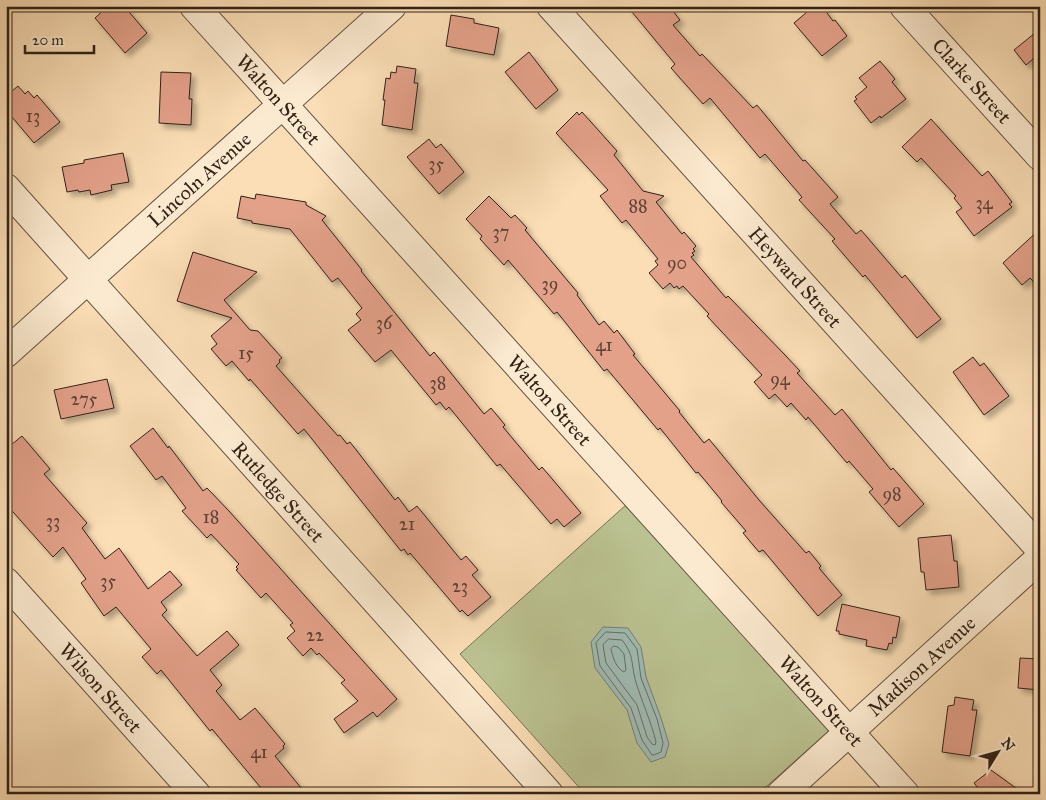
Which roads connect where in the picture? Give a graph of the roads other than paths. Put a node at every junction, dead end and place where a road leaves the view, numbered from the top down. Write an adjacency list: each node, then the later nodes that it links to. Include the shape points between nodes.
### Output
1 (194, 6): 5 (street, Walton Street)
2 (392, 6): 5 (street, Lincoln Avenue)
3 (550, 6): 10 (street, Heyward Street)
4 (904, 6): 6 (street, Clarke Street)
5 (284, 104): 8 (street, Lincoln Avenue); 13 (street, Walton Street)
6 (1040, 156)
7 (6, 188): 8 (street, Rutledge Street)
8 (88, 278): 9 (street, Lincoln Avenue); 15 (street, Rutledge Street)
9 (6, 353)
10 (1040, 549)
11 (1040, 558): 13 (street, Madison Avenue)
12 (6, 582): 14 (street, Wilson Street)
13 (850, 733): 16 (street, Madison Avenue); 17 (street, Walton Street)
14 (196, 794)
15 (549, 794)
16 (781, 794)
17 (905, 794)

